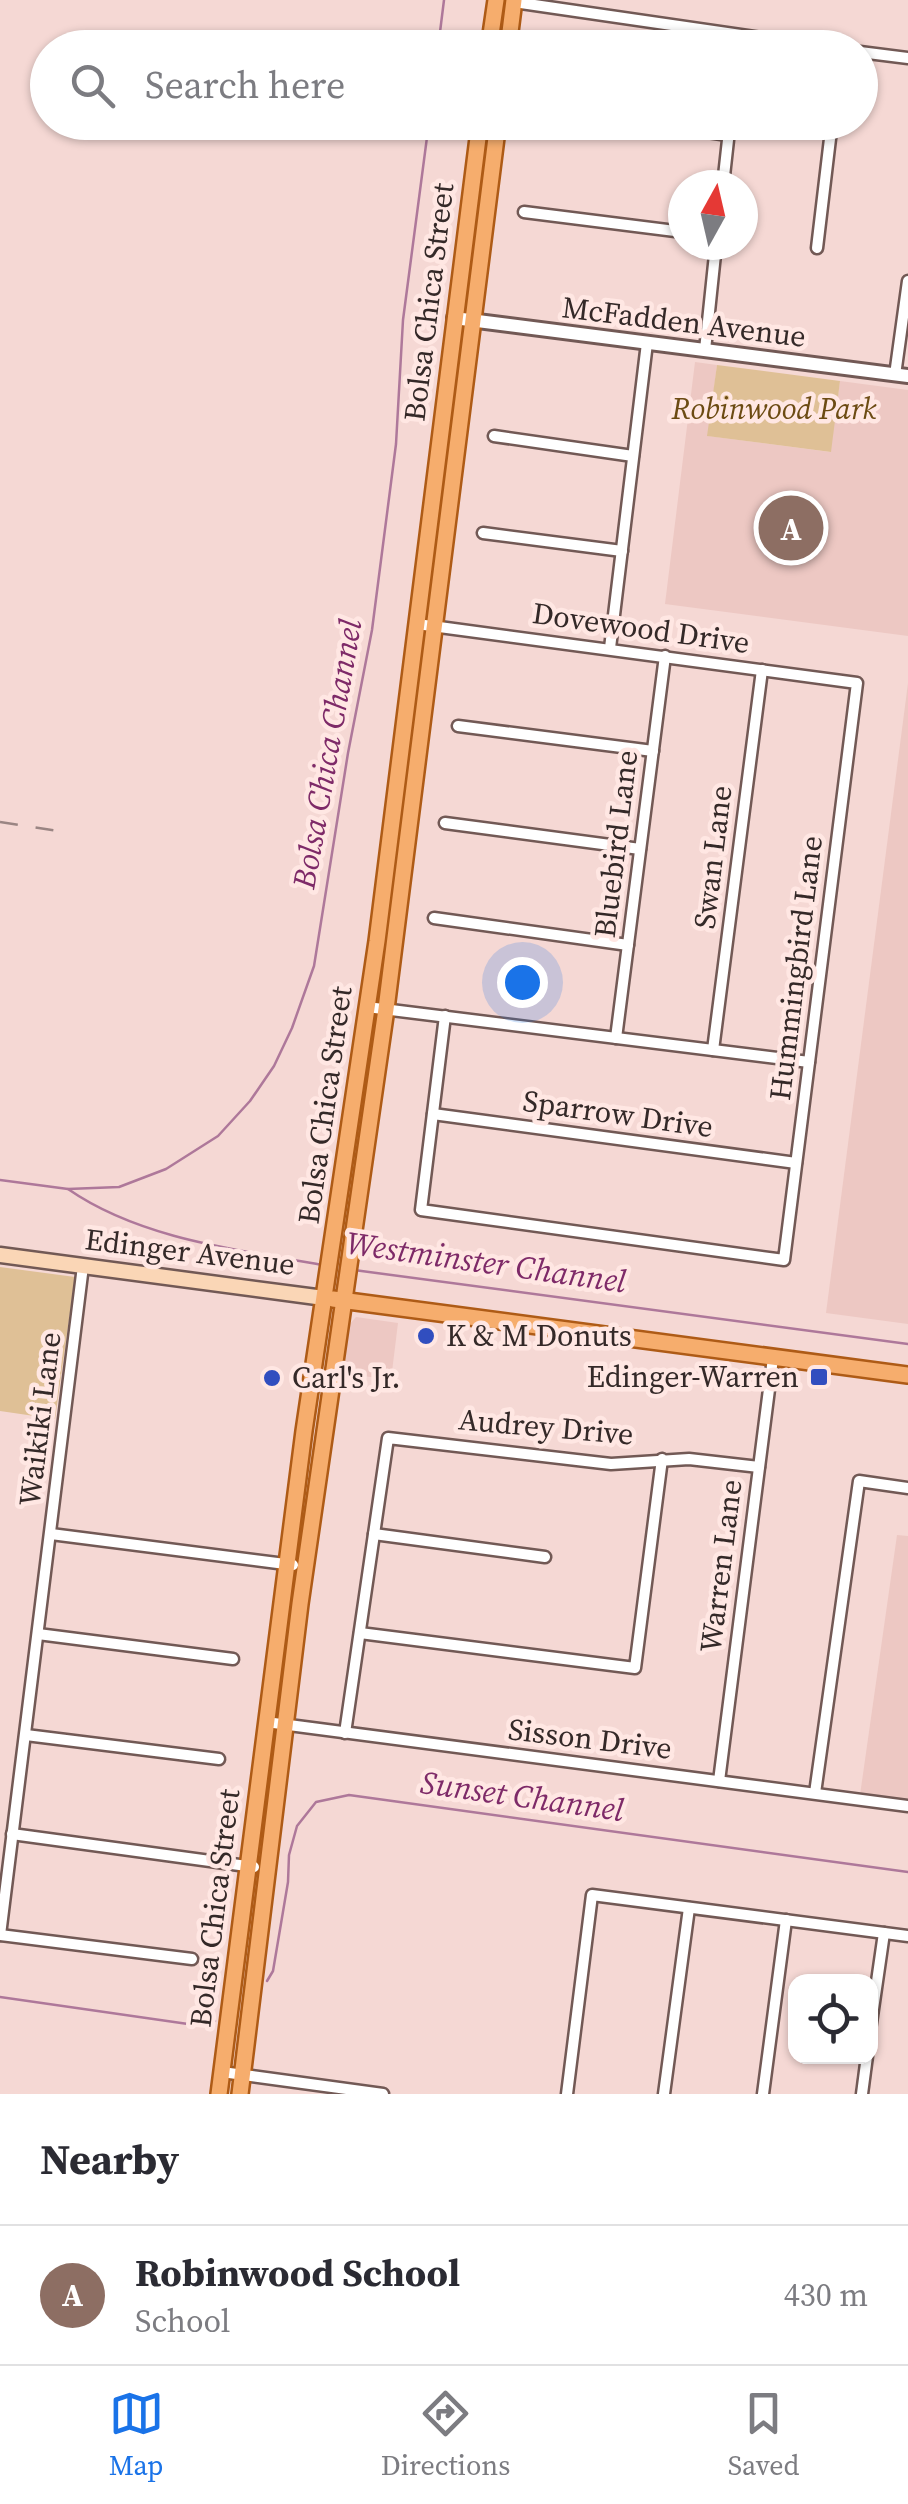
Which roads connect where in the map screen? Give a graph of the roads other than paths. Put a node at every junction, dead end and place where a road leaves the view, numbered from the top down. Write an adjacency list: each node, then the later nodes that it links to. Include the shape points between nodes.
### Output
1 (496, 0): 3 (main road)
2 (514, 1): 4 (main road); 5 (street)
3 (492, 30)
4 (510, 30)
5 (677, 30)
6 (878, 54): 7 (street)
7 (908, 58)
8 (478, 140): 18 (main road, Bolsa Chica Street)
9 (496, 140): 19 (main road, Bolsa Chica Street)
10 (728, 140): 12 (street)
11 (830, 140): 15 (street)
12 (725, 170)
13 (524, 212): 14 (street)
14 (668, 230)
15 (817, 248)
16 (715, 260): 21 (street)
17 (908, 281): 22 (street)
18 (454, 318): 19 (street, McFadden Avenue); 27 (main road, Bolsa Chica Street)
19 (473, 320): 20 (street, McFadden Avenue); 28 (main road, Bolsa Chica Street)
20 (647, 343): 21 (street, McFadden Avenue); 24 (street)
21 (706, 350): 22 (street, McFadden Avenue)
22 (902, 376)
23 (494, 436): 24 (street)
24 (633, 456): 26 (street)
25 (482, 533): 26 (street)
26 (622, 551): 29 (street)
27 (417, 624): 28 (street, Dovewood Drive); 39 (main road, Bolsa Chica Street)
28 (435, 626): 29 (street, Dovewood Drive); 40 (main road, Bolsa Chica Street)
29 (610, 648): 30 (street, Dovewood Drive)
30 (666, 656): 31 (street, Dovewood Drive); 34 (street, Bluebird Lane)
31 (762, 670): 32 (street, Dovewood Drive); 43 (street, Swan Lane)
32 (857, 683): 44 (street, Hummingbird Lane)
33 (458, 726): 34 (street)
34 (653, 751): 36 (street, Bluebird Lane)
35 (445, 823): 36 (street)
36 (640, 849): 38 (street, Bluebird Lane)
37 (434, 918): 38 (street)
38 (628, 945): 42 (street, Bluebird Lane)
39 (367, 1007): 40 (street); 49 (main road, Bolsa Chica Street)
40 (386, 1009): 41 (street); 50 (main road, Bolsa Chica Street)
41 (445, 1016): 42 (street); 45 (street)
42 (616, 1038): 43 (street)
43 (714, 1050): 44 (street)
44 (809, 1062): 46 (street, Hummingbird Lane)
45 (433, 1114): 46 (street, Sparrow Drive); 46 (street, Hummingbird Lane, via 421,1210 784,1260)
46 (796, 1163)
47 (0, 1255): 48 (main road, Edinger Avenue)
48 (83, 1266): 49 (main road, Edinger Avenue); 58 (street, Waikiki Lane)
49 (324, 1298): 50 (main road, Edinger Avenue); 53 (main road, Bolsa Chica Street)
50 (343, 1300): 51 (main road, Edinger Avenue); 54 (main road, Bolsa Chica Street)
51 (774, 1358): 52 (main road, Edinger Avenue); 56 (street, Warren Lane)
52 (908, 1375)
53 (304, 1430): 54 (main road); 61 (main road, Bolsa Chica Street)
54 (324, 1433): 62 (main road, Bolsa Chica Street)
55 (662, 1459): 56 (street, Audrey Drive); 59 (street, Audrey Drive, via 612,1464 388,1438); 63 (street, via 635,1668)
56 (760, 1466): 71 (street, Warren Lane)
57 (908, 1488): 72 (street, via 859,1481)
58 (51, 1534): 61 (street); 64 (street, Waikiki Lane)
59 (374, 1534): 60 (street); 63 (street)
60 (545, 1557)
61 (287, 1564): 62 (street); 66 (main road, Bolsa Chica Street)
62 (304, 1567): 67 (main road, Bolsa Chica Street)
63 (360, 1632): 68 (street)
64 (38, 1634): 65 (street); 69 (street, Waikiki Lane)
65 (233, 1658)
66 (266, 1722): 67 (street, Sisson Drive); 75 (main road, Bolsa Chica Street)
67 (286, 1725): 68 (street, Sisson Drive); 76 (main road, Bolsa Chica Street)
68 (345, 1732): 71 (street, Sisson Drive)
69 (26, 1736): 70 (street); 74 (street, Waikiki Lane)
70 (220, 1760)
71 (718, 1781): 72 (street, Sisson Drive)
72 (815, 1793): 73 (street, Sisson Drive)
73 (908, 1806)
74 (12, 1834): 75 (street); 80 (street, Waikiki Lane)
75 (247, 1866): 76 (street); 85 (main road, Bolsa Chica Street)
76 (267, 1869): 86 (main road, Bolsa Chica Street)
77 (689, 1908): 78 (street); 90 (street, via 592,1895); 91 (street)
78 (786, 1920): 79 (street); 92 (street)
79 (884, 1933): 81 (street); 83 (street)
80 (0, 1935): 82 (street)
81 (908, 1936)
82 (192, 1960)
83 (878, 1975)
84 (866, 2064): 93 (street)
85 (222, 2072): 86 (street); 87 (main road, Bolsa Chica Street)
86 (243, 2074): 88 (main road, Bolsa Chica Street); 89 (street)
87 (219, 2094)
88 (240, 2094)
89 (383, 2094)
90 (567, 2094)
91 (664, 2094)
92 (763, 2094)
93 (862, 2094)

